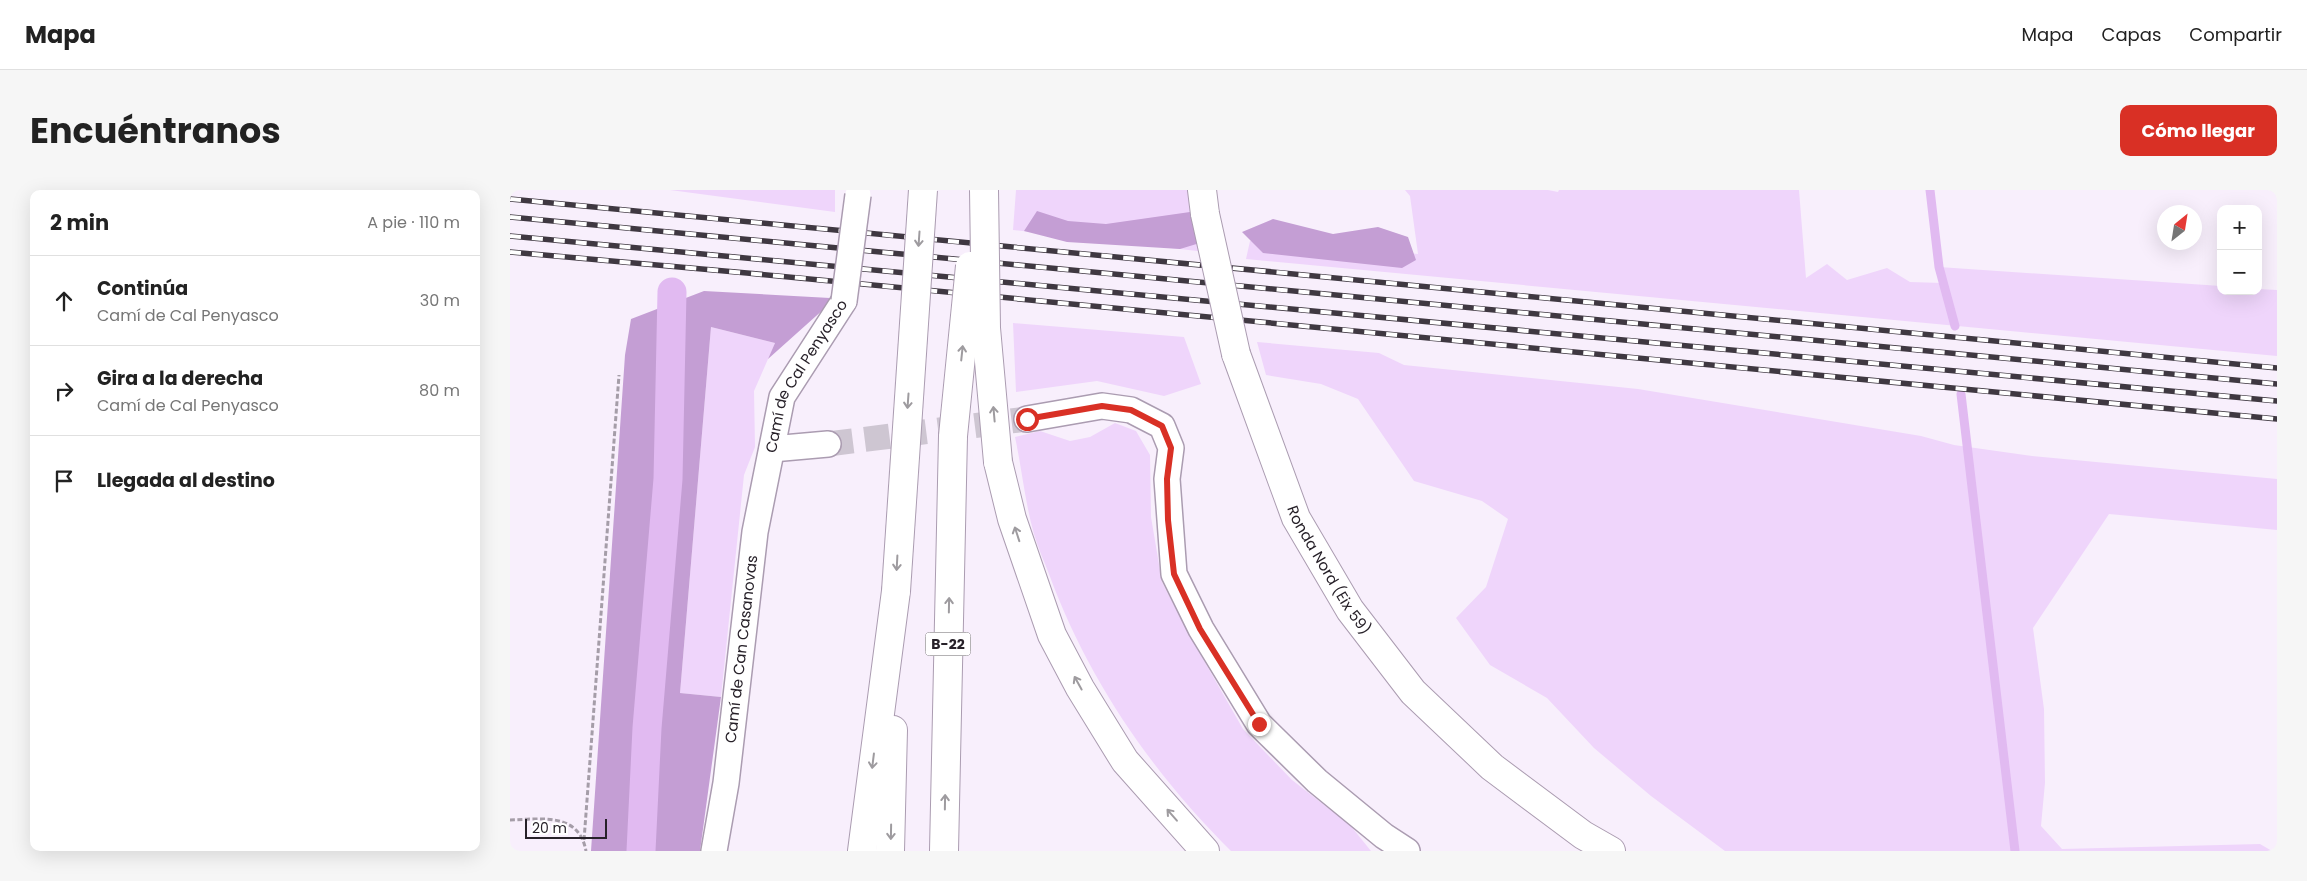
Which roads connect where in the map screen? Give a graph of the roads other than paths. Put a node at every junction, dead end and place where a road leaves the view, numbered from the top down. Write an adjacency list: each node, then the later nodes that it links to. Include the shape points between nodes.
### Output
1 (923, 190): 9 (main road, one-way to 9, bridge)
2 (978, 190): 13 (main road, B-22, one-way to 2, bridge, via 953,436)
3 (984, 190): 14 (main road, one-way to 3, bridge, via 1125,761 1080,688 1052,635 1015,528 998,462 986,328)
4 (857, 193): 8 (street, Camí de Cal Penyasco, bridge, via 844,301 782,397)
5 (1204, 202): 16 (main road, Ronda Nord (Eix 59), bridge, via 1236,354 1296,518 1350,610 1413,692 1492,767 1583,836)
6 (1027, 419): 15 (street, via 1102,406 1131,410 1162,426 1171,448 1168,496 1174,574 1200,629 1259,724 1317,780 1384,836)
7 (828, 444): 8 (street, Camí de Cal Penyasco)
8 (772, 449): 10 (street, Camí de Can Casanovas, via 755,532 726,783)
9 (896, 591): 11 (main road, one-way to 11); 12 (main road, one-way to 12)
10 (714, 851)
11 (862, 851)
12 (890, 851)
13 (944, 851)
14 (1205, 851)
15 (1408, 851)
16 (1611, 851)

